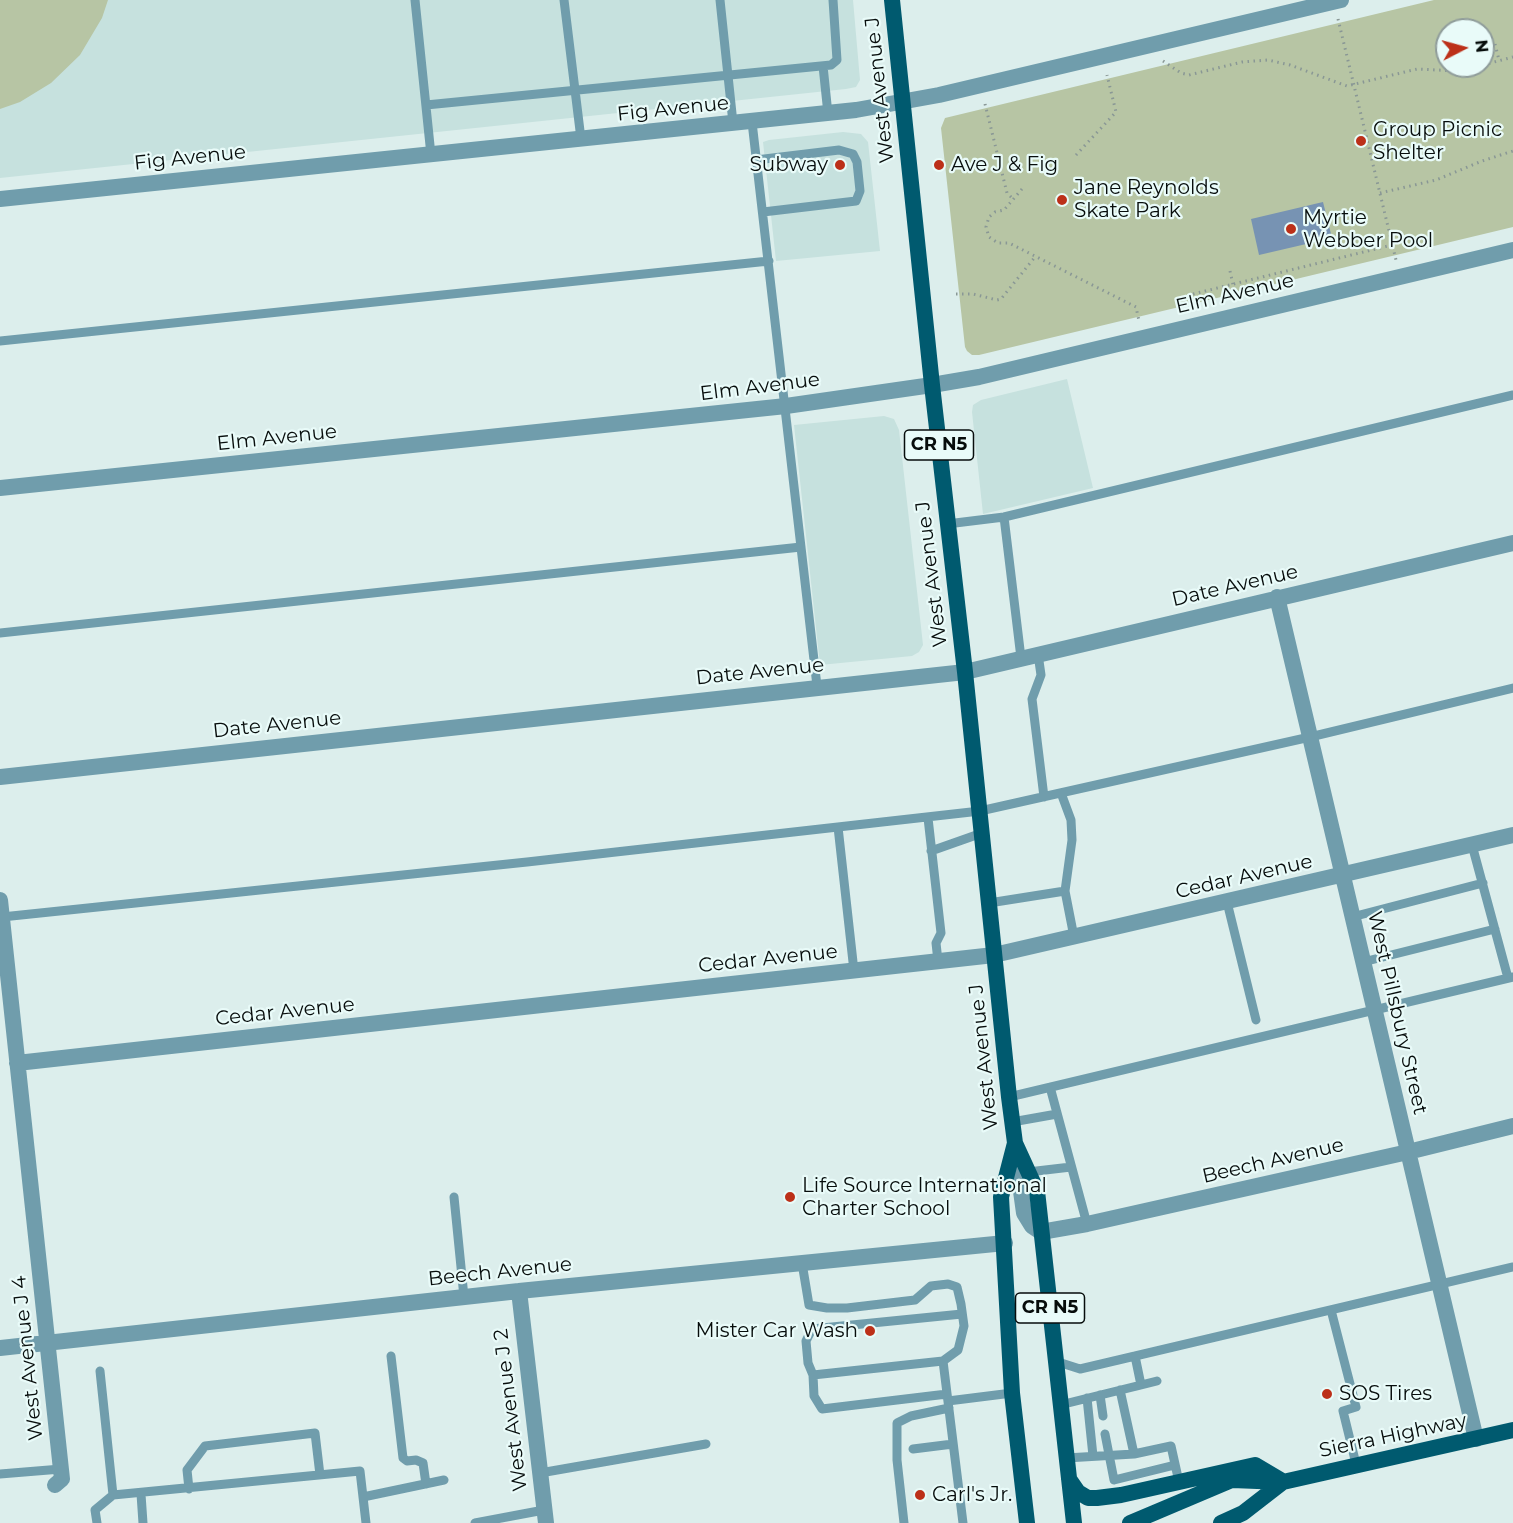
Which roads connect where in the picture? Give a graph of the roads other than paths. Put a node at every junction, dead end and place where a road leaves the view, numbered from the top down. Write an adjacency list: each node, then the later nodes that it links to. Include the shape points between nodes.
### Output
1 (415, 0): 11 (lane)
2 (564, 0): 9 (lane)
3 (720, 0): 8 (lane)
4 (834, 0): 7 (lane, via 837,60)
5 (892, 0): 10 (main road, West Avenue J / CR N5)
6 (1341, 0): 10 (street, Fig Avenue)
7 (823, 66): 8 (lane); 12 (lane)
8 (728, 75): 9 (lane); 14 (lane)
9 (575, 91): 11 (lane); 15 (lane)
10 (902, 102): 12 (street, Fig Avenue); 23 (main road, West Avenue J / CR N5)
11 (426, 105): 16 (lane)
12 (828, 114): 13 (street, Fig Avenue)
13 (752, 122): 14 (street, Fig Avenue); 17 (lane)
14 (733, 123): 15 (street, Fig Avenue)
15 (581, 139): 16 (street, Fig Avenue)
16 (432, 154): 18 (street, Fig Avenue)
17 (756, 160): 19 (lane); 19 (lane, via 838,150 853,154 857,162 860,191 856,201)
18 (0, 199)
19 (763, 212): 21 (lane)
20 (1513, 250): 23 (street, Elm Avenue)
21 (769, 261): 22 (lane); 25 (lane)
22 (0, 341)
23 (932, 386): 25 (street, Elm Avenue); 28 (main road, West Avenue J / CR N5)
24 (1513, 395): 27 (lane)
25 (786, 406): 26 (street, Elm Avenue); 30 (lane)
26 (0, 488)
27 (1004, 517): 28 (lane); 34 (lane)
28 (947, 524): 35 (main road, West Avenue J / CR N5)
29 (1513, 543): 31 (street, Date Avenue)
30 (801, 547): 32 (lane); 36 (lane)
31 (1277, 597): 33 (street, Date Avenue); 38 (street, West Pillsbury Street)
32 (0, 633)
33 (1038, 654): 34 (street, Date Avenue); 41 (lane, via 1041,675 1032,699)
34 (1022, 658): 35 (street, Date Avenue)
35 (965, 672): 36 (street, Date Avenue); 42 (main road, West Avenue J / CR N5)
36 (817, 686): 39 (street, Date Avenue)
37 (1513, 688): 38 (lane)
38 (1310, 737): 40 (lane); 49 (street, West Pillsbury Street)
39 (0, 777)
40 (1061, 793): 41 (lane); 51 (lane, via 1071,820)
41 (1044, 797): 42 (lane)
42 (980, 811): 43 (lane); 45 (main road, West Avenue J / CR N5)
43 (928, 818): 44 (lane); 48 (lane)
44 (838, 827): 54 (lane); 61 (lane)
45 (982, 833): 48 (lane); 53 (main road, West Avenue J / CR N5)
46 (1513, 836): 47 (street, Cedar Avenue)
47 (1472, 845): 49 (street, Cedar Avenue); 50 (lane)
48 (931, 851): 59 (lane, via 941,933 936,942)
49 (1343, 876): 52 (street, Cedar Avenue); 55 (street, West Pillsbury Street)
50 (1483, 883): 55 (lane); 56 (lane)
51 (1065, 891): 53 (lane); 57 (lane)
52 (1227, 902): 57 (street, Cedar Avenue); 64 (lane)
53 (989, 903): 58 (main road, West Avenue J / CR N5)
54 (1, 909): 65 (street, West Avenue J 4)
55 (1352, 917): 60 (street, West Pillsbury Street)
56 (1495, 929): 60 (lane); 62 (lane)
57 (1074, 937): 58 (street, Cedar Avenue)
58 (994, 955): 59 (street, Cedar Avenue); 67 (main road, West Avenue J / CR N5)
59 (938, 961): 61 (street, Cedar Avenue)
60 (1363, 962): 63 (street, West Pillsbury Street)
61 (854, 971): 65 (street, Cedar Avenue)
62 (1511, 977): 63 (lane)
63 (1374, 1011): 66 (lane); 72 (street, West Pillsbury Street)
64 (1256, 1020)
65 (17, 1063): 86 (street, West Avenue J 4)
66 (1050, 1087): 67 (lane); 68 (lane)
67 (1009, 1097): 69 (main road, West Avenue J / CR N5)
68 (1058, 1114): 69 (lane); 73 (lane)
69 (1012, 1122): 71 (main road, West Avenue J / CR N5)
70 (1513, 1126): 72 (street, Beech Avenue)
71 (1015, 1143): 74 (main road, West Avenue J / CR N5); 77 (street, via 1024,1213); 78 (main road, West Avenue J, via 1001,1197)
72 (1408, 1152): 76 (street, Beech Avenue); 81 (street, West Pillsbury Street)
73 (1071, 1167): 74 (lane); 76 (lane)
74 (1028, 1172): 77 (main road, West Avenue J / CR N5, via 1037,1191)
75 (454, 1197): 83 (lane)
76 (1088, 1224): 77 (street, Beech Avenue)
77 (1041, 1232): 90 (main road, West Avenue J / CR N5)
78 (1005, 1243): 79 (street, Beech Avenue); 97 (main road, West Avenue J)
79 (802, 1263): 82 (street, Beech Avenue); 85 (lane, via 809,1305 847,1308 915,1300 931,1286 948,1284 957,1287)
80 (1513, 1267): 81 (lane)
81 (1440, 1284): 84 (lane); 105 (street, West Pillsbury Street)
82 (519, 1291): 83 (street, Beech Avenue); 115 (street, West Avenue J 2)
83 (464, 1297): 86 (street, Beech Avenue)
84 (1332, 1310): 89 (lane); 113 (lane, via 1356,1407 1343,1411)
85 (962, 1314): 91 (lane, via 958,1350); 93 (lane, via 812,1329 806,1341)
86 (47, 1342): 87 (street, Beech Avenue); 118 (street, West Avenue J 4)
87 (0, 1348)
88 (391, 1356): 123 (lane, via 403,1458 423,1463)
89 (1135, 1356): 90 (lane, via 1080,1370); 95 (lane)
90 (1055, 1360): 101 (main road, West Avenue J / CR N5)
91 (943, 1361): 93 (lane); 100 (lane)
92 (100, 1371): 126 (lane)
93 (813, 1375): 100 (lane, via 814,1396 822,1409)
94 (1157, 1381): 95 (lane)
95 (1141, 1385): 96 (lane)
96 (1120, 1390): 98 (lane); 109 (lane)
97 (1012, 1393): 100 (lane); 135 (main road, West Avenue J)
98 (1100, 1395): 99 (lane); 102 (lane)
99 (1086, 1398): 101 (lane); 110 (lane)
100 (948, 1401): 107 (lane); 133 (lane, via 897,1423)
101 (1060, 1405): 112 (main road, West Avenue J / CR N5)
102 (1102, 1416)
103 (1513, 1430): 105 (main road, Sierra Highway)
104 (1105, 1434): 111 (lane)
105 (1476, 1439): 113 (main road, Sierra Highway)
106 (706, 1444): 115 (lane)
107 (953, 1444): 108 (lane); 134 (lane)
108 (913, 1449)
109 (1134, 1454): 111 (lane); 114 (lane, via 1171,1446)
110 (1093, 1456): 111 (lane); 112 (lane)
111 (1109, 1456): 114 (lane, via 1114,1480)
112 (1066, 1458): 119 (main road, West Avenue J / CR N5)
113 (1356, 1464): 122 (main road, Sierra Highway)
114 (1175, 1465): 121 (lane)
115 (540, 1473): 128 (street, West Avenue J 2)
116 (0, 1474): 118 (lane)
117 (320, 1475): 124 (lane); 124 (lane, via 315,1433 205,1446 187,1470); 127 (lane, via 360,1471)
118 (58, 1477)
119 (1069, 1478): 121 (main road, via 1078,1492 1088,1498); 136 (main road, West Avenue J / CR N5)
120 (444, 1480): 123 (lane)
121 (1179, 1482): 122 (main road, via 1255,1465)
122 (1283, 1482): 137 (main road, Sierra Highway, via 1232,1480); 138 (main road, Sierra Highway, via 1243,1514)
123 (426, 1484): 127 (lane)
124 (189, 1489): 125 (lane)
125 (141, 1494): 126 (lane); 130 (lane)
126 (114, 1496): 129 (lane, via 95,1510)
127 (363, 1497): 131 (lane)
128 (545, 1516): 132 (lane)
129 (97, 1523)
130 (143, 1523)
131 (366, 1523)
132 (475, 1523)
133 (904, 1523)
134 (963, 1523)
135 (1027, 1523)
136 (1074, 1523)
137 (1130, 1523)
138 (1221, 1523)

